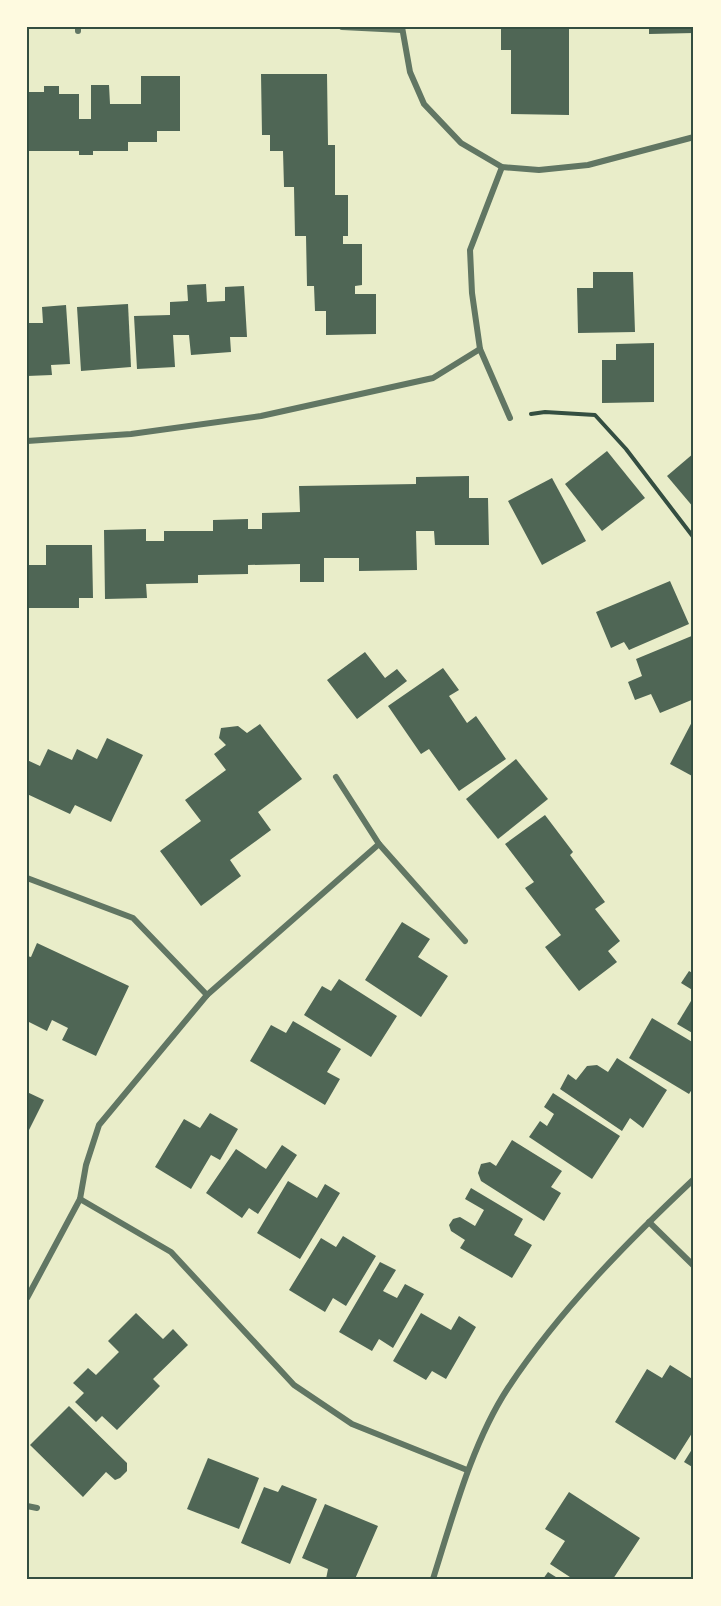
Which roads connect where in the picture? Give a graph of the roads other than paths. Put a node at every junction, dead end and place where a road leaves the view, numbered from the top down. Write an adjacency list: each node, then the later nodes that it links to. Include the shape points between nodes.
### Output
1 (342, 27): 2 (street)
2 (402, 28): 4 (street, via 410,72 424,105 461,143)
3 (694, 137): 4 (street, via 588,165 539,170)
4 (502, 167): 5 (street, via 470,250)
5 (480, 349): 6 (street); 7 (street, via 433,378 261,416 131,434)
6 (510, 418)
7 (27, 441)
8 (336, 777): 9 (street)
9 (379, 844): 11 (street); 12 (street)
10 (27, 878): 12 (street, via 133,918)
11 (465, 941)
12 (207, 996): 14 (street, via 99,1125)
13 (694, 1179): 15 (street)
14 (80, 1199): 17 (street); 18 (street, via 171,1252 294,1385 351,1424)
15 (649, 1222): 16 (street); 18 (street, via 565,1314 507,1389)
16 (694, 1266)
17 (27, 1298)
18 (467, 1470): 21 (street)
19 (27, 1506): 20 (street)
20 (37, 1508)
21 (433, 1579)

